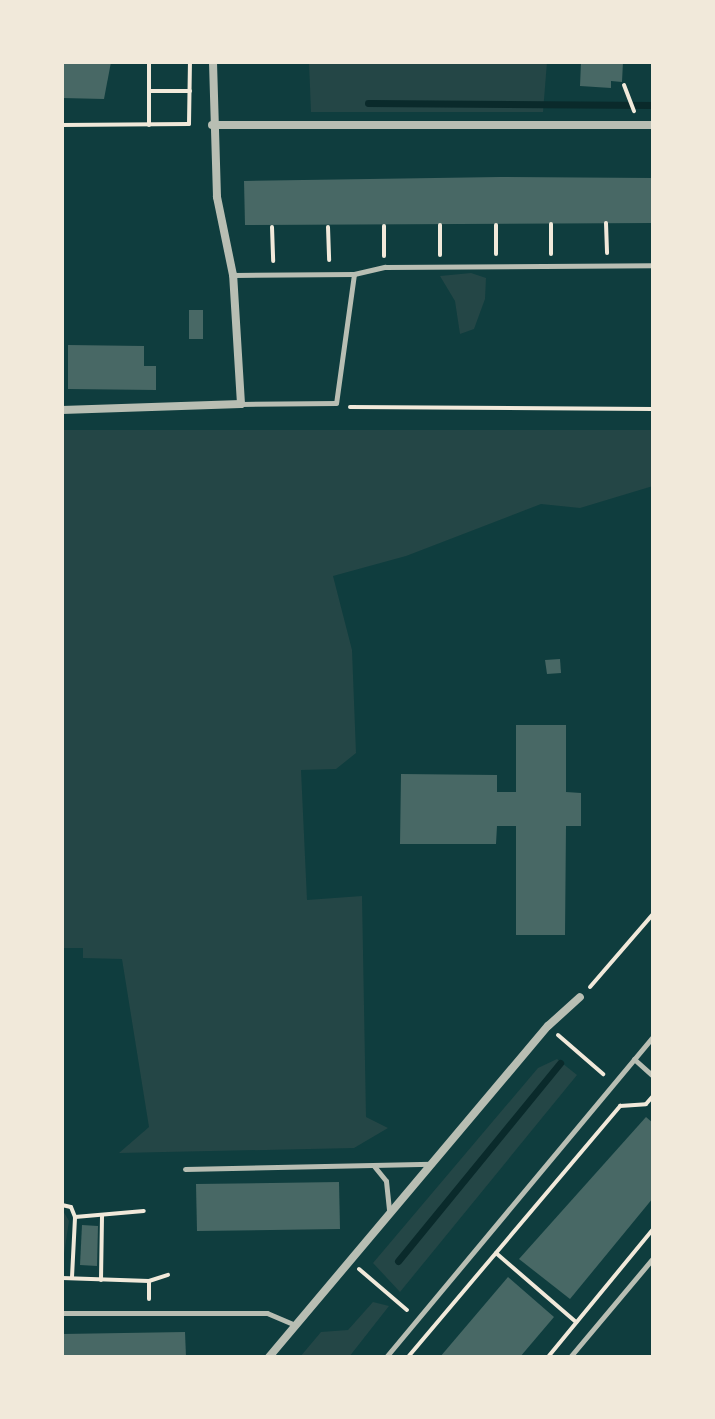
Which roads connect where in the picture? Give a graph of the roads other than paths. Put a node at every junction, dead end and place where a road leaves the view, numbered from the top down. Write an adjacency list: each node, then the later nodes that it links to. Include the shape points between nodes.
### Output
1 (213, 62): 2 (street)
2 (212, 125): 3 (street); 6 (street, via 217,197)
3 (653, 125)
4 (653, 265): 5 (lane, via 385,267)
5 (354, 274): 6 (lane); 7 (lane, via 336,403)
6 (233, 275): 7 (street)
7 (241, 404): 8 (street)
8 (62, 410)
9 (580, 997): 13 (street, via 548,1026)
10 (653, 1036): 11 (lane)
11 (634, 1059): 12 (lane); 21 (lane)
12 (653, 1076)
13 (433, 1164): 14 (lane); 16 (street)
14 (373, 1166): 15 (lane); 16 (lane, via 386,1181)
15 (185, 1169)
16 (389, 1215): 19 (street)
17 (653, 1258): 22 (lane)
18 (62, 1313): 19 (lane, via 267,1313)
19 (295, 1325): 20 (street)
20 (269, 1357)
21 (386, 1357)
22 (570, 1357)

